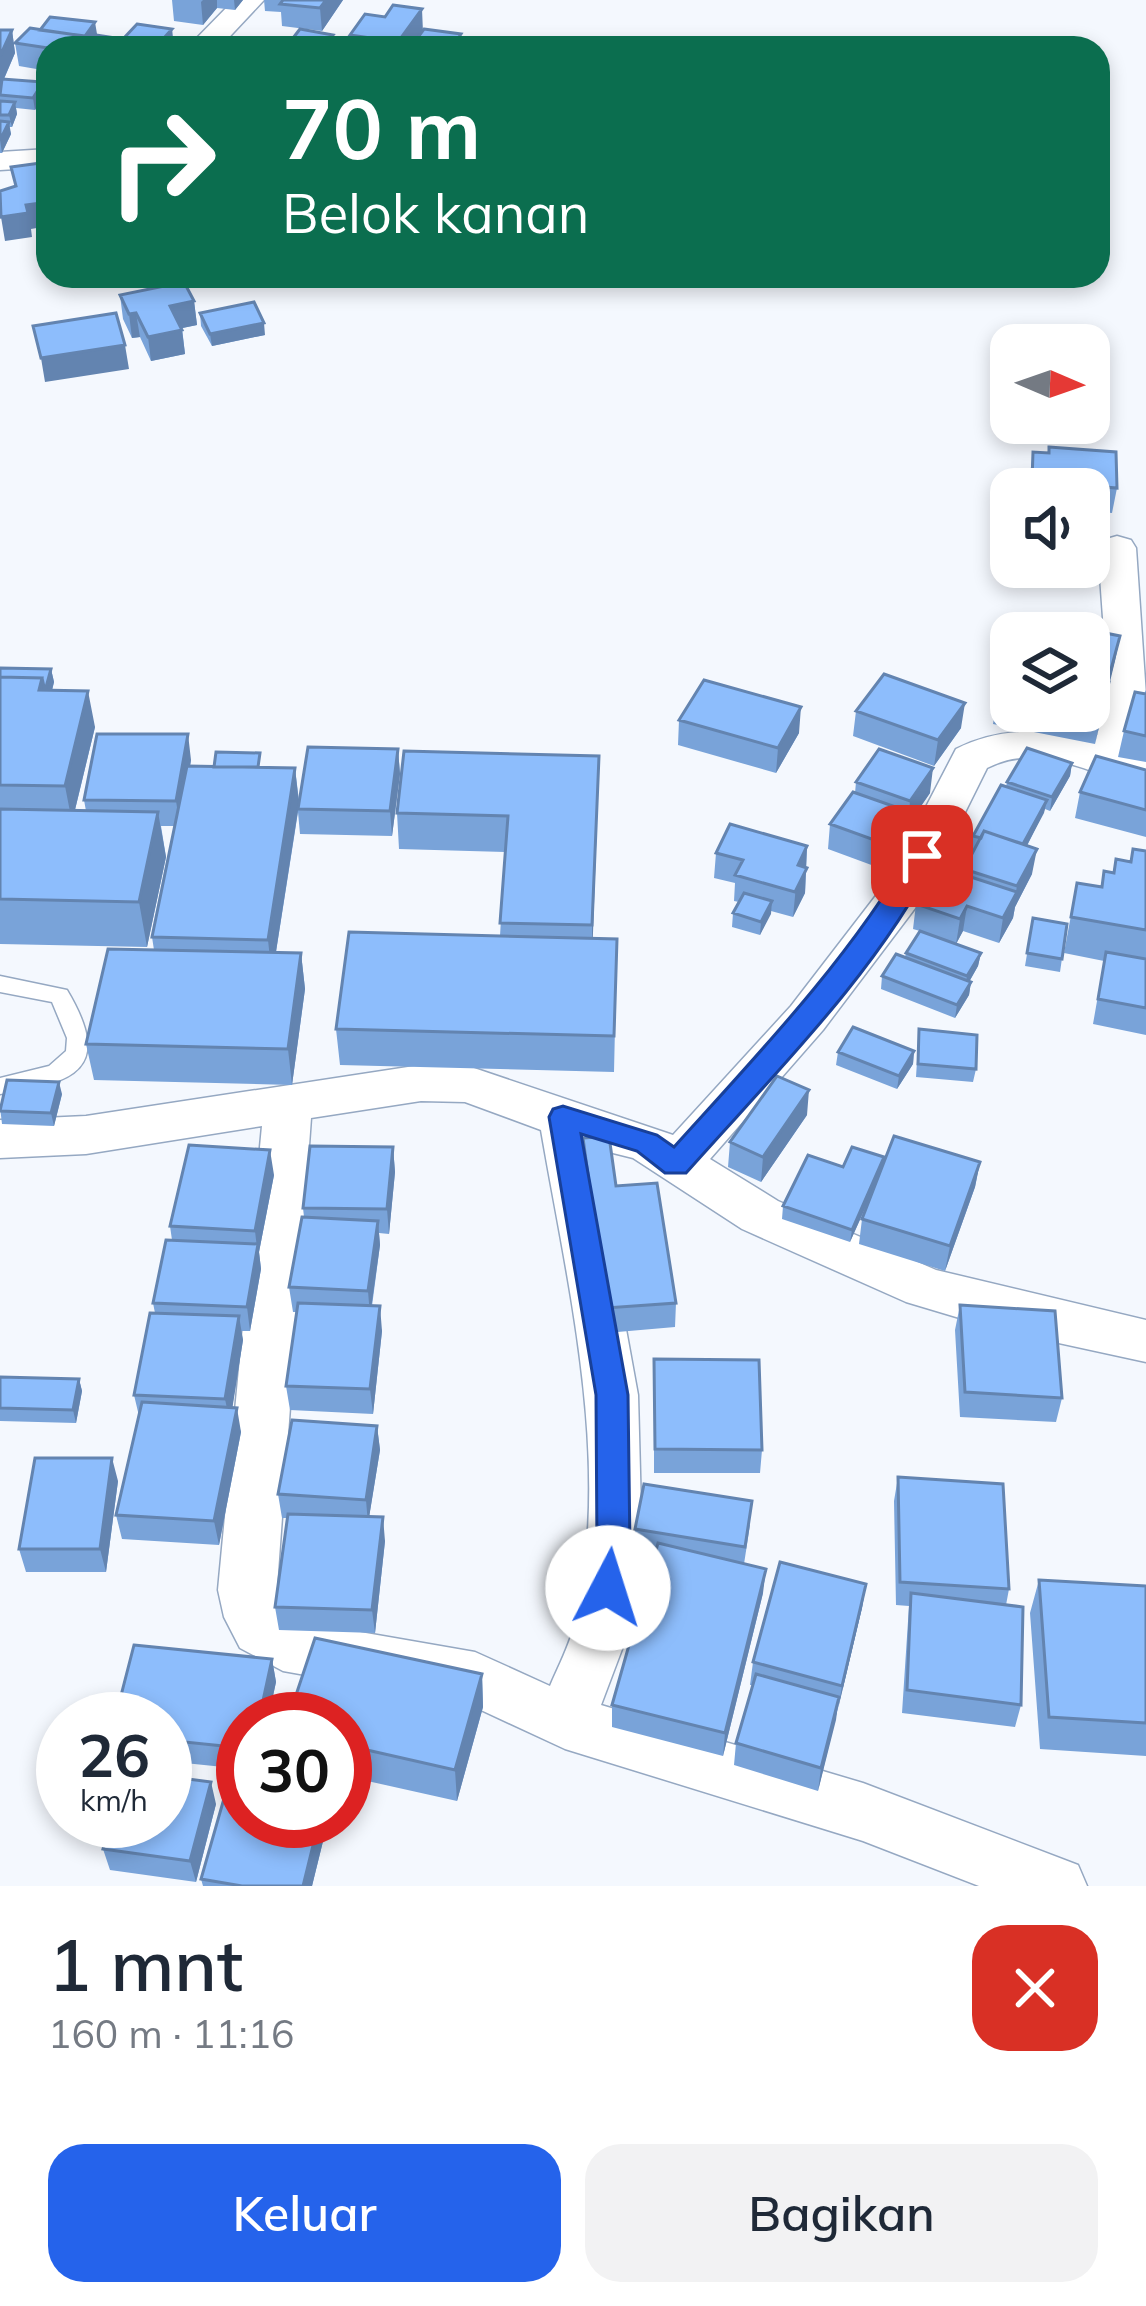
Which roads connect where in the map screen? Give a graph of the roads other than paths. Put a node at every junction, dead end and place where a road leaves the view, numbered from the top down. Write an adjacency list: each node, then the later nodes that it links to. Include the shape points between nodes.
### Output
1 (250, 0): 2 (street)
2 (215, 36)
3 (36, 158): 4 (street)
4 (0, 161)
5 (1117, 548): 6 (street)
6 (1126, 767): 12 (street, via 1026,743 985,748 971,759 906,888 807,1018)
7 (0, 984): 8 (lane, via 59,996 75,1018 77,1046 72,1063 51,1078)
8 (0, 1086)
9 (288, 1107): 10 (street, via 421,1083 468,1084); 11 (street, via 86,1135); 14 (street, via 251,1502 245,1590 252,1622 283,1645 476,1679)
10 (563, 1117): 12 (street, via 647,1143); 14 (street, via 612,1395 614,1527 602,1628)
11 (0, 1138)
12 (676, 1165): 13 (street, via 760,1215 924,1287)
13 (1146, 1341)
14 (565, 1722): 15 (street, via 863,1812)
15 (987, 1874): 16 (street)
16 (1056, 1886)

